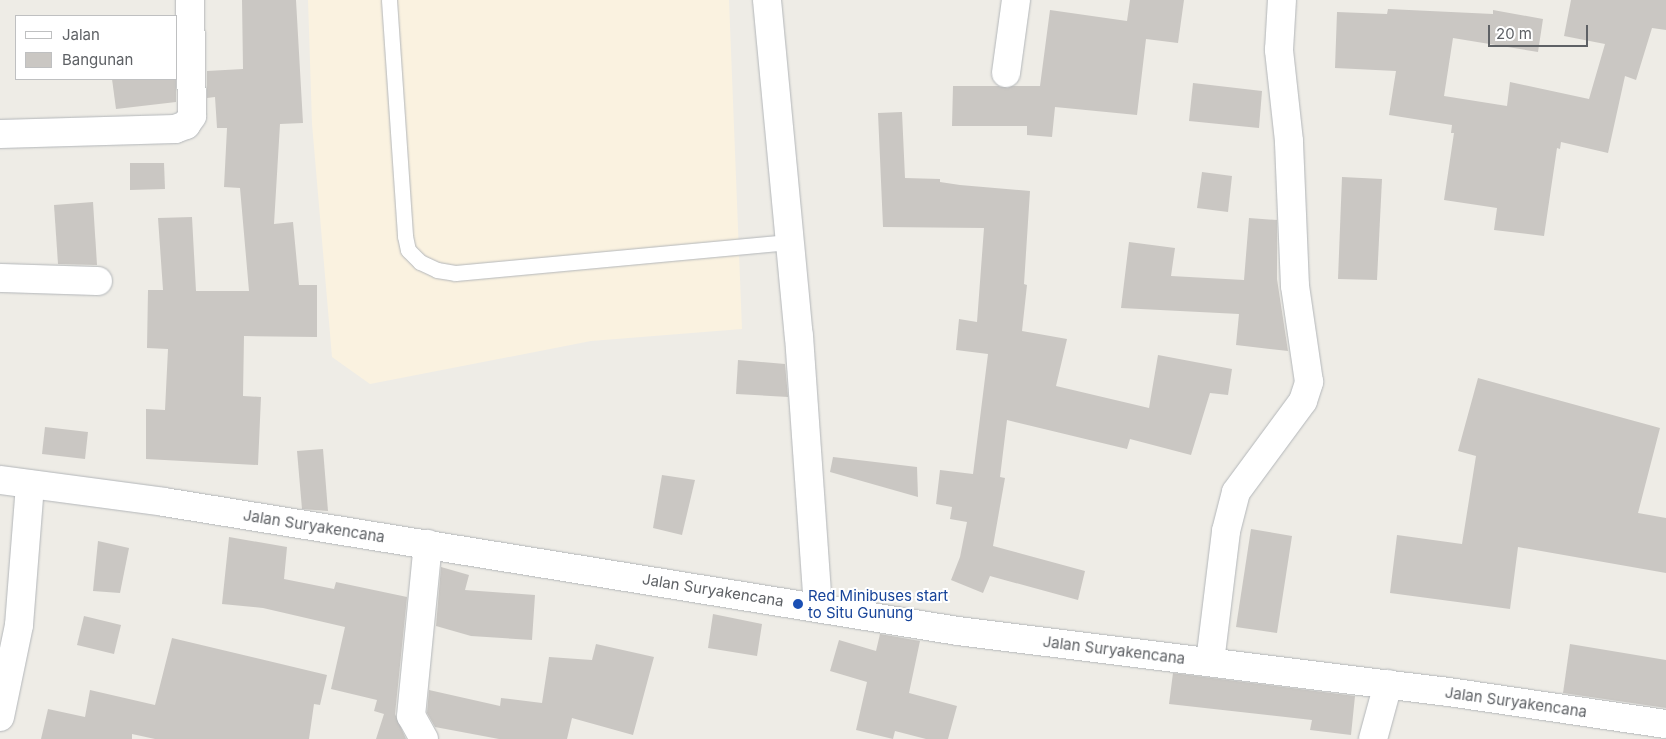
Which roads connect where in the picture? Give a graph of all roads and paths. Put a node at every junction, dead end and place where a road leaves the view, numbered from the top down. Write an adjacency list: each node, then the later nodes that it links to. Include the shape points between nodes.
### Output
1 (190, 0): 7 (street, via 192,116 186,125 175,129)
2 (389, 0): 8 (lane, via 405,236 408,250 420,262 437,270 455,273)
3 (768, 0): 8 (street)
4 (1016, 0): 6 (street)
5 (1282, 0): 15 (street, via 1279,50 1289,142 1295,286 1309,382 1303,401 1236,492 1226,531)
6 (1006, 73)
7 (0, 134)
8 (790, 242): 14 (street)
9 (0, 278): 10 (street)
10 (98, 281)
11 (0, 480): 12 (street, Jalan Suryakencana)
12 (30, 484): 13 (street, Jalan Suryakencana); 17 (street, via 19,625)
13 (428, 544): 14 (street, Jalan Suryakencana); 19 (street, via 411,716)
14 (818, 607): 15 (street, Jalan Suryakencana, via 958,631)
15 (1210, 662): 16 (street, Jalan Suryakencana)
16 (1388, 684): 18 (street, Jalan Suryakencana); 20 (street)
17 (0, 717)
18 (1662, 728)
19 (425, 739)
20 (1372, 739)

